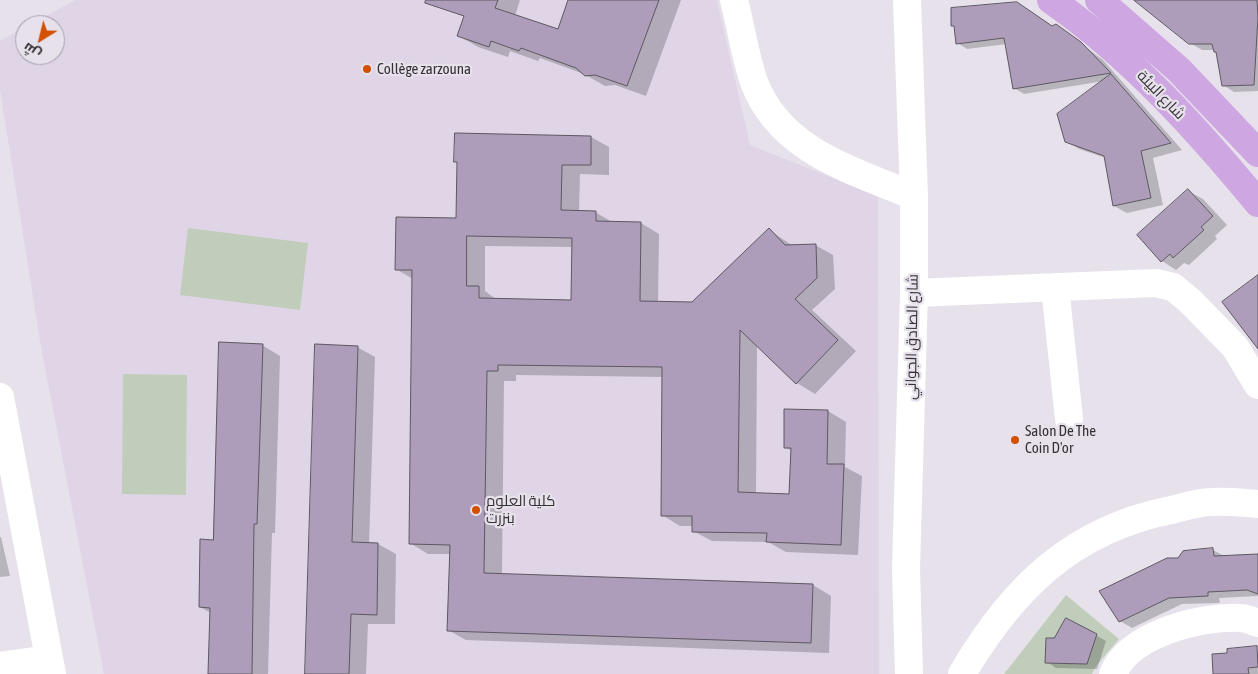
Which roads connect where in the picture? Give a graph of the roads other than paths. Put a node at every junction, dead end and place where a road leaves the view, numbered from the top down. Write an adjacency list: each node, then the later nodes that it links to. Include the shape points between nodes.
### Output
1 (734, 0): 6 (street, via 754,82 776,120 818,156)
2 (907, 0): 6 (street, شارع الصادق الجواني)
3 (1051, 0): 7 (main road, شارع البيئة, via 1088,26 1158,89)
4 (1099, 0): 5 (main road, شارع البيئة, via 1178,70)
5 (1258, 148)
6 (914, 196): 9 (street, شارع الصادق الجواني)
7 (1258, 203)
8 (1056, 287): 9 (street); 10 (street, via 1156,283 1173,287 1235,347); 12 (street)
9 (914, 293): 18 (street, شارع الصادق الجواني, via 906,569)
10 (1258, 384)
11 (0, 398): 13 (street)
12 (1070, 419)
13 (7, 465): 17 (street)
14 (1258, 504): 19 (street, via 1211,502 1147,515 1094,536 1050,565 1014,599 983,639)
15 (1258, 623): 20 (street, via 1241,618 1191,622 1145,639 1116,667)
16 (0, 666): 17 (street)
17 (51, 667)
18 (909, 674)
19 (962, 674)
20 (1113, 674)

